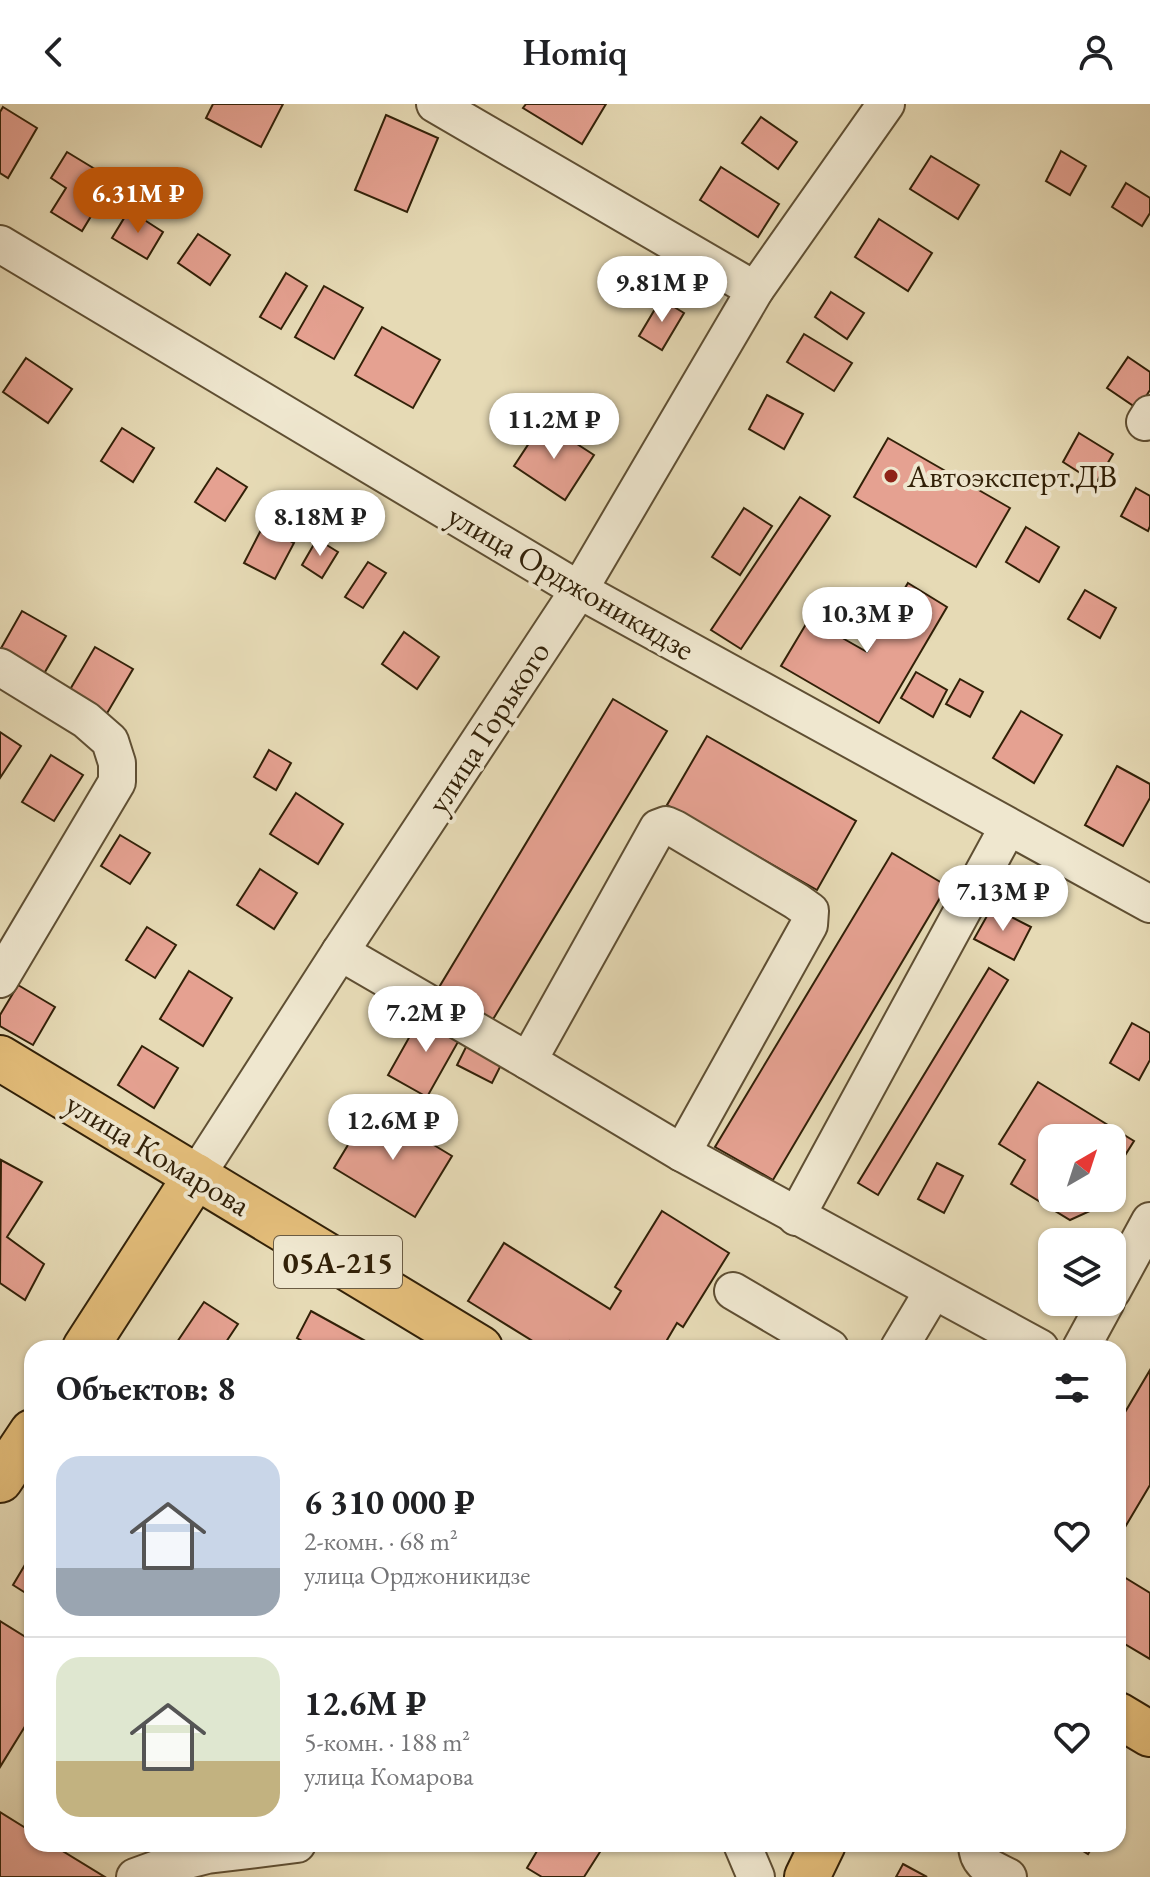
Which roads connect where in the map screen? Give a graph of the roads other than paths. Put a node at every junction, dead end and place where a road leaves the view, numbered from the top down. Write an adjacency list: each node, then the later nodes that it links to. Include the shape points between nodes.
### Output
1 (435, 104): 4 (street)
2 (886, 104): 4 (street, улица Горького)
3 (0, 244): 5 (street, улица Орджоникидзе)
4 (755, 290): 5 (street, улица Горького)
5 (579, 590): 7 (street, улица Орджоникидзе); 9 (street, улица Горького)
6 (0, 667): 10 (street, via 86,720 110,741 117,763 117,782)
7 (1008, 827): 8 (street, улица Орджоникидзе); 15 (street)
8 (1150, 904)
9 (340, 952): 12 (street); 14 (street, улица Горького)
10 (0, 979)
11 (0, 1058): 14 (main road, улица Комарова / 05А-215)
12 (528, 1061): 13 (street); 13 (street, via 658,828 675,829 796,901 810,911 809,925)
13 (682, 1153): 15 (street)
14 (196, 1176): 21 (main road, улица Горького); 22 (main road, улица Комарова / 05А-215)
15 (796, 1217): 19 (street)
16 (1150, 1221): 17 (street)
17 (1126, 1265)
18 (733, 1291): 23 (street)
19 (933, 1291): 24 (street); 25 (street)
20 (1098, 1316): 26 (street)
21 (90, 1340)
22 (453, 1340)
23 (816, 1340)
24 (904, 1340)
25 (1017, 1340)
26 (1085, 1340)
27 (24, 1444): 28 (main road)
28 (0, 1480)
29 (1126, 1720): 30 (main road)
30 (1150, 1734)
31 (142, 1852): 36 (street)
32 (232, 1852): 37 (street)
33 (745, 1852): 38 (street)
34 (819, 1852): 39 (main road)
35 (978, 1852): 40 (street, via 986,1866)
36 (127, 1877)
37 (135, 1877)
38 (756, 1877)
39 (807, 1877)
40 (1008, 1877)

